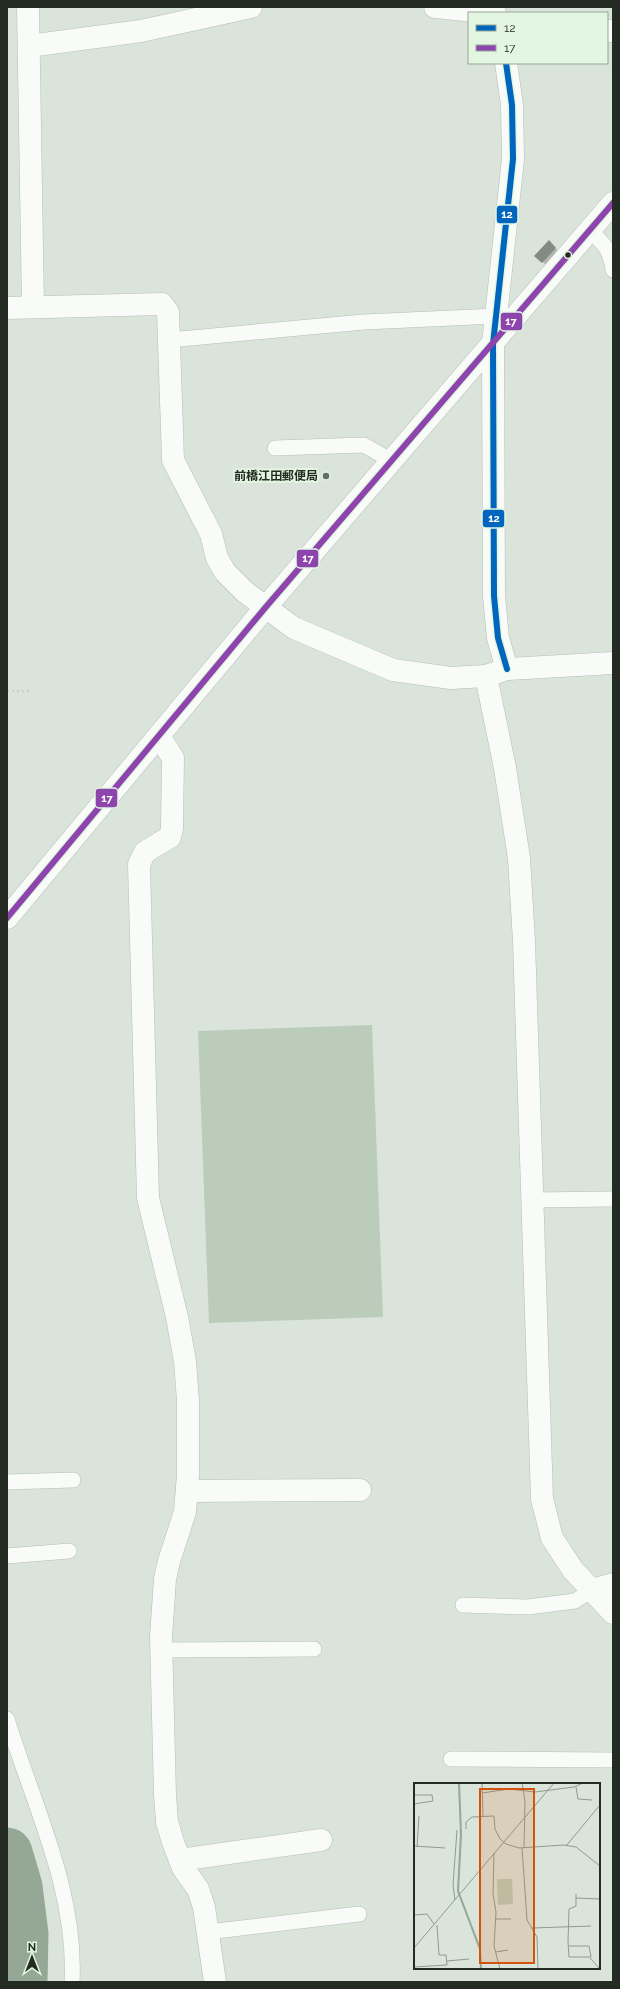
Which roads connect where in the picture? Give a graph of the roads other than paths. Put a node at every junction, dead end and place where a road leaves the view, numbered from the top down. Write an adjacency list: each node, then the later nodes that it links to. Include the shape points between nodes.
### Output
1 (28, 7): 5 (street)
2 (251, 7): 5 (street, via 141,31)
3 (435, 7): 4 (street)
4 (484, 12)
5 (29, 46): 10 (street)
6 (506, 64): 12 (street, via 512,105 513,159)
7 (613, 203): 8 (street)
8 (590, 230): 9 (lane, via 605,245 611,256); 14 (street)
9 (613, 270)
10 (33, 307): 11 (street); 13 (street, via 162,304 168,312)
11 (7, 308)
12 (496, 316): 13 (lane, via 364,322); 14 (street)
13 (169, 340): 17 (street, via 173,460 211,534 217,558 225,572)
14 (493, 344): 16 (street); 19 (street, via 494,596 498,638)
15 (275, 448): 16 (lane, via 364,445)
16 (392, 461): 17 (street)
17 (265, 608): 20 (street, via 294,628 392,670 451,678); 21 (street)
18 (613, 663): 19 (street)
19 (507, 669): 20 (street)
20 (486, 676): 24 (street, via 505,768 519,858)
21 (159, 736): 22 (street); 28 (street, via 173,758 172,828 170,837 145,852 139,864 148,1198 185,1361 188,1401)
22 (7, 918)
23 (613, 1199): 24 (lane)
24 (532, 1200): 32 (street, via 542,1499 552,1538 573,1570)
25 (73, 1480): 26 (lane)
26 (7, 1482)
27 (360, 1490): 28 (street)
28 (187, 1491): 36 (street, via 185,1512 169,1560 166,1579)
29 (69, 1551): 30 (lane)
30 (7, 1556)
31 (613, 1584): 32 (street)
32 (592, 1590): 33 (lane, via 575,1601 528,1607); 34 (street)
33 (464, 1605)
34 (613, 1613)
35 (314, 1649): 36 (lane)
36 (162, 1650): 41 (street, via 167,1822)
37 (7, 1719): 44 (lane, via 64,1895 70,1932)
38 (450, 1759): 39 (lane)
39 (613, 1760)
40 (321, 1840): 41 (street)
41 (180, 1860): 43 (street, via 198,1889)
42 (359, 1914): 43 (lane)
43 (208, 1932): 45 (street)
44 (72, 1982)
45 (215, 1982)

